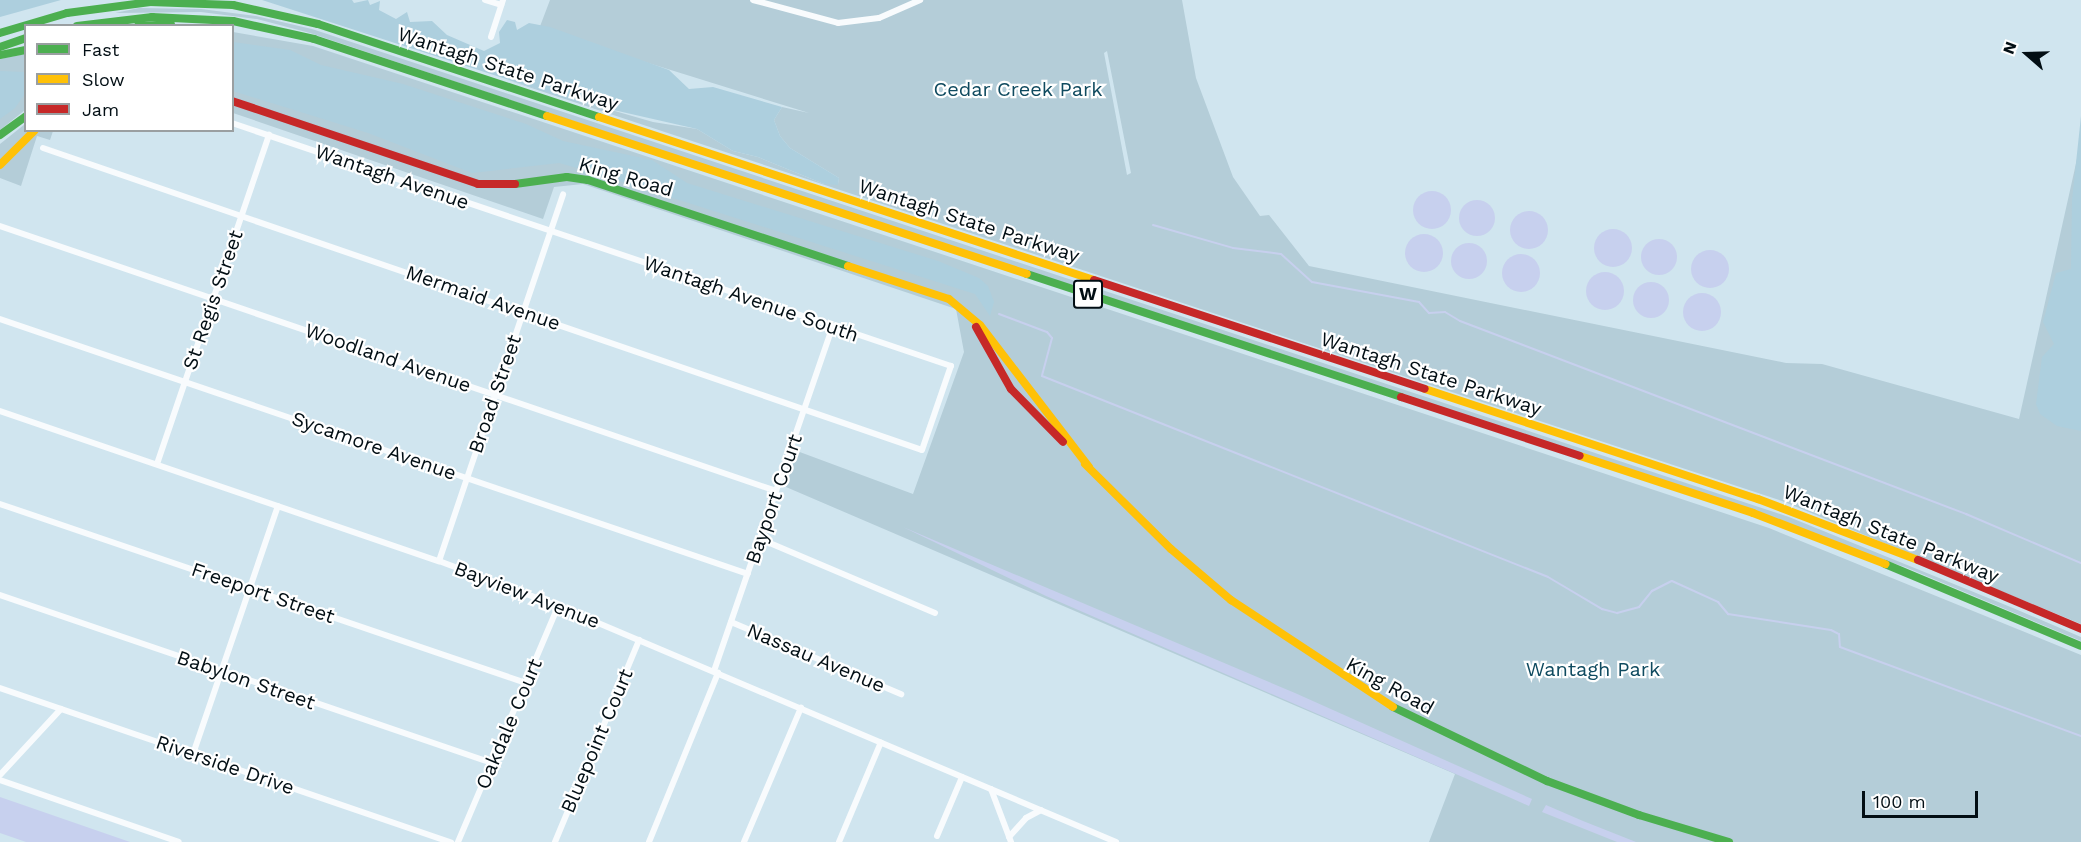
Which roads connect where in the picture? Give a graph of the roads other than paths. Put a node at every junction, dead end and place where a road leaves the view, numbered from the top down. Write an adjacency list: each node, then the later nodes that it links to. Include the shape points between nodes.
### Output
1 (94, 0): 9 (main road)
2 (213, 0): 7 (main road)
3 (485, 0): 6 (street)
4 (753, 0): 5 (street, via 838,23 879,18)
5 (920, 0)
6 (502, 3): 16 (street)
7 (233, 5): 10 (main road, Wantagh State Parkway / W, via 180,2 107,6); 58 (main road, Wantagh State Parkway / W, via 318,24 1748,496 1850,532)
8 (233, 21): 11 (main road, Wantagh State Parkway / W, via 152,17); 12 (main road); 60 (main road, Wantagh State Parkway / W, via 314,39 1753,513 1854,550)
9 (26, 24)
10 (35, 24)
11 (94, 24)
12 (176, 24)
13 (24, 25): 15 (main road)
14 (24, 27): 15 (main road, Wantagh State Parkway / W)
15 (3, 32)
16 (491, 37)
17 (24, 39): 18 (main road)
18 (0, 47)
19 (24, 50): 20 (main road)
20 (0, 56)
21 (234, 102): 35 (main road, King Road, via 478,184 493,187 567,177 588,180 941,296)
22 (24, 117): 25 (main road)
23 (234, 124): 26 (street, Wantagh Avenue)
24 (33, 132): 28 (main road)
25 (0, 135)
26 (269, 135): 30 (street, St Regis Street); 32 (street, Wantagh Avenue)
27 (44, 148): 30 (street, Mermaid Avenue)
28 (0, 165)
29 (563, 194): 32 (street, Broad Street)
30 (242, 215): 33 (street, St Regis Street); 34 (street, Mermaid Avenue)
31 (0, 226): 33 (street, Woodland Avenue)
32 (551, 231): 34 (street, Broad Street); 37 (street, Wantagh Avenue South)
33 (213, 298): 38 (street, St Regis Street); 39 (street, Woodland Avenue)
34 (523, 312): 39 (street, Broad Street); 40 (street, Mermaid Avenue)
35 (969, 313): 45 (main road, King Road); 45 (main road, King Road, via 1011,388)
36 (0, 319): 38 (street, Sycamore Avenue)
37 (833, 326): 40 (street, Bayport Court); 43 (street, Wantagh Avenue South, via 951,366)
38 (185, 382): 44 (street, St Regis Street); 46 (street, Sycamore Avenue)
39 (495, 395): 46 (street, Broad Street); 47 (street, Woodland Avenue)
40 (805, 409): 43 (street, Mermaid Avenue); 47 (street, Bayport Court)
41 (2, 411): 42 (street); 44 (street, Bayview Avenue)
42 (0, 421)
43 (922, 450)
44 (157, 464): 49 (street, Bayview Avenue)
45 (1089, 467): 86 (main road, King Road, via 1171,549 1231,600 1375,698 1547,781 1639,815)
46 (467, 478): 51 (street, Broad Street); 52 (street, Sycamore Avenue)
47 (776, 491): 50 (street, Bayport Court)
48 (0, 504): 53 (street, Freeport Street)
49 (278, 506): 51 (street, Bayview Avenue); 53 (street)
50 (760, 539): 52 (street, Bayport Court); 56 (street)
51 (439, 561): 55 (street, Bayview Avenue)
52 (748, 574): 57 (street, Bayport Court)
53 (250, 588): 61 (street); 63 (street, Freeport Street)
54 (0, 595): 61 (street, Babylon Street)
55 (558, 606): 59 (street, Bayview Avenue); 63 (street, Oakdale Court)
56 (935, 613)
57 (731, 622): 62 (street, Bayport Court); 65 (street, Nassau Avenue)
58 (2081, 629)
59 (639, 640): 62 (street, Bayview Avenue); 81 (street, Bluepoint Court)
60 (2081, 646)
61 (221, 671): 69 (street); 70 (street, Babylon Street)
62 (716, 672): 66 (street, Bayview Avenue); 82 (street, Bayport Court)
63 (526, 683): 70 (street, Oakdale Court)
64 (0, 688): 67 (street, Riverside Drive)
65 (901, 694)
66 (801, 708): 68 (street, Bayview Avenue); 83 (street)
67 (61, 709): 69 (street, Riverside Drive); 71 (street)
68 (881, 742): 72 (street, Bayview Avenue); 84 (street)
69 (193, 754): 79 (street, Riverside Drive)
70 (492, 763): 80 (street, Oakdale Court)
71 (0, 774)
72 (962, 777): 74 (street, Bayview Avenue); 76 (street)
73 (0, 780): 78 (street)
74 (990, 788): 75 (street, Bayview Avenue); 77 (street)
75 (1041, 810): 77 (street, via 1026,818); 85 (street, Bayview Avenue)
76 (937, 836)
77 (1010, 839)
78 (179, 842)
79 (451, 842)
80 (458, 842)
81 (555, 842)
82 (649, 842)
83 (744, 842)
84 (839, 842)
85 (1116, 842)
86 (1729, 842)

